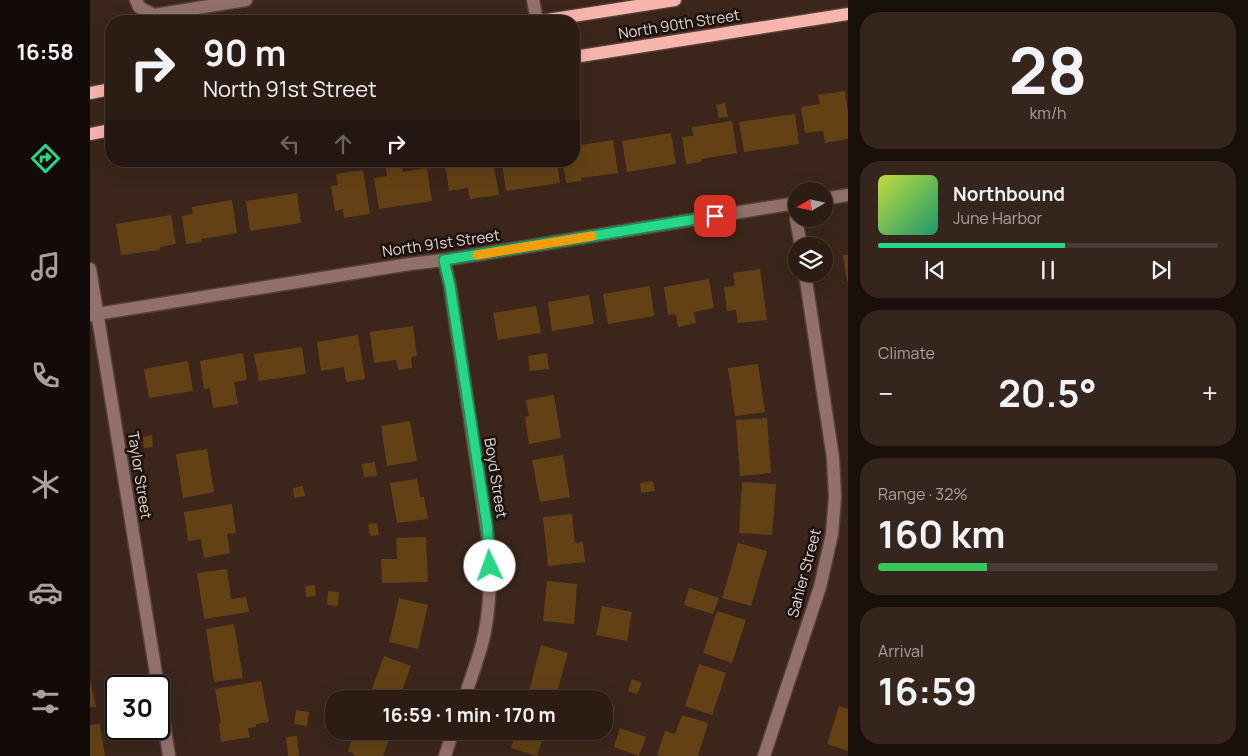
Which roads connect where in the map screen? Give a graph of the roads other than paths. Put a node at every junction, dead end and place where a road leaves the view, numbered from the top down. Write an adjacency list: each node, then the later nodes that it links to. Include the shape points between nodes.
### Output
1 (136, 0): 2 (street, via 139,7 154,15)
2 (246, 0)
3 (533, 0): 6 (street)
4 (675, 0): 7 (main road, North 90th Street)
5 (848, 14): 8 (main road, North 90th Street)
6 (536, 15)
7 (579, 15)
8 (580, 56)
9 (105, 90): 10 (main road)
10 (90, 93)
11 (105, 131): 12 (main road)
12 (90, 134)
13 (848, 194): 14 (street)
14 (833, 196)
15 (788, 204): 16 (street, North 91st Street)
16 (444, 260): 19 (street, North 91st Street); 21 (street, Boyd Street, via 490,552 488,610 482,643)
17 (90, 269): 19 (street, Taylor Street)
18 (806, 282): 26 (street, Sahler Street, via 833,458 835,497 832,534 820,587)
19 (94, 314): 20 (street, Taylor Street)
20 (156, 675)
21 (467, 690)
22 (167, 740): 24 (street)
23 (450, 740): 25 (street)
24 (169, 756)
25 (445, 756)
26 (764, 756)

